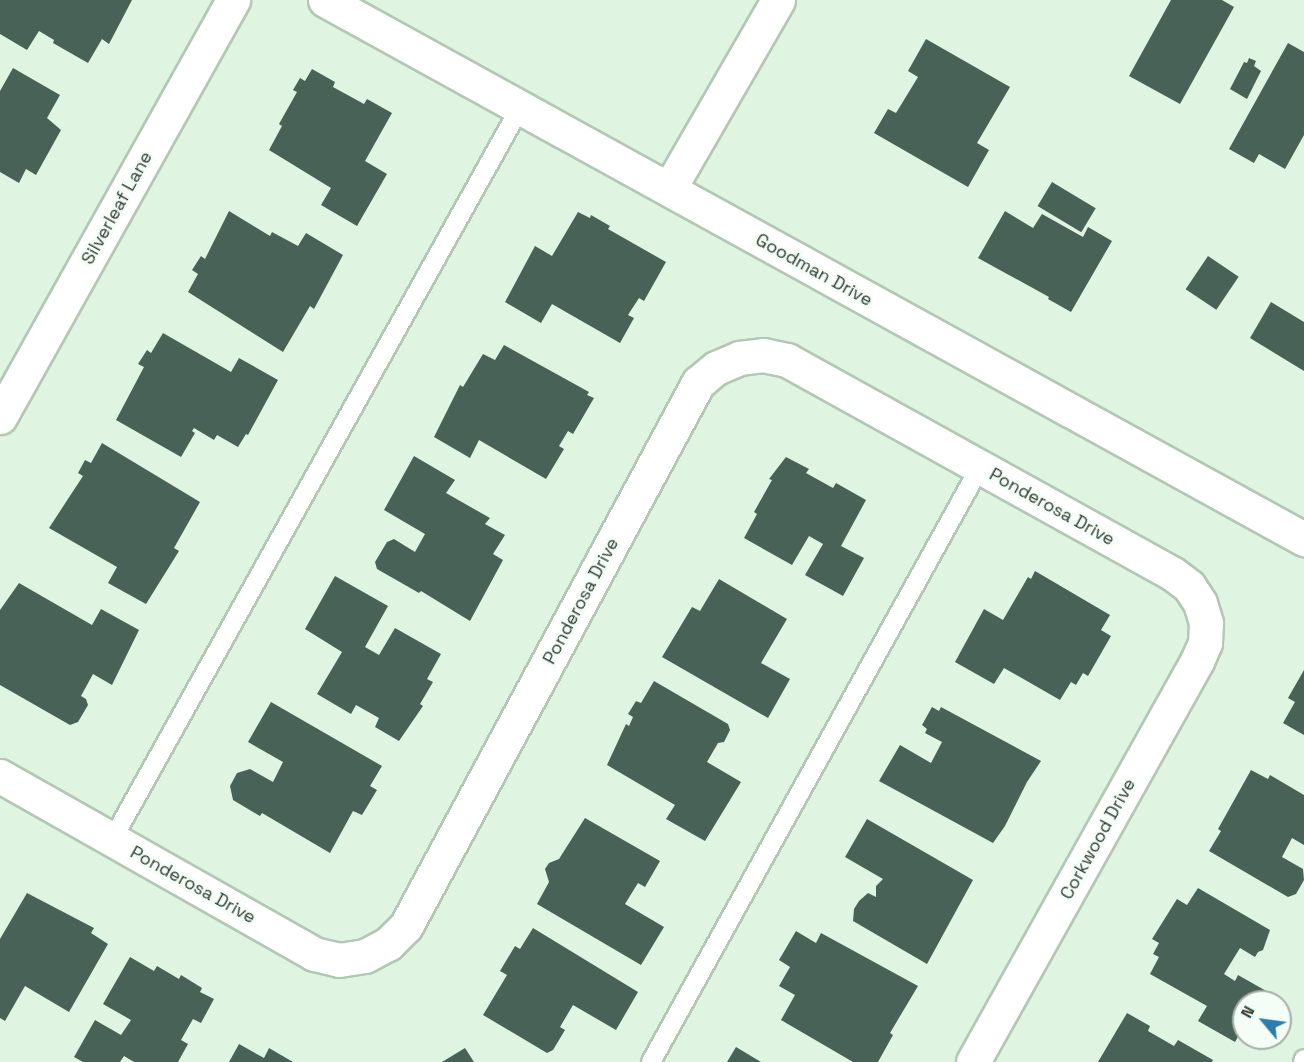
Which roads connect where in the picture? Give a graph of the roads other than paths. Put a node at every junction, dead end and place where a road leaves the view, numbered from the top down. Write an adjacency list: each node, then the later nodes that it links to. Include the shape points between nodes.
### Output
1 (233, 0): 6 (street, Silverleaf Lane)
2 (325, 0): 4 (street, Goodman Drive)
3 (778, 0): 5 (street)
4 (520, 108): 5 (street, Goodman Drive); 11 (lane)
5 (669, 189): 8 (street, Goodman Drive)
6 (0, 417)
7 (980, 467): 9 (street, Ponderosa Drive, via 1173,574 1189,586); 11 (street, Ponderosa Drive, via 787,360 763,355 739,358 716,368 698,383 406,926 388,944 365,956 339,960 314,954); 12 (lane)
8 (1304, 539)
9 (1202, 610): 13 (street, Corkwood Drive, via 1205,643 1197,662)
10 (0, 776): 11 (street, Ponderosa Drive)
11 (112, 840)
12 (651, 1062)
13 (973, 1062)

